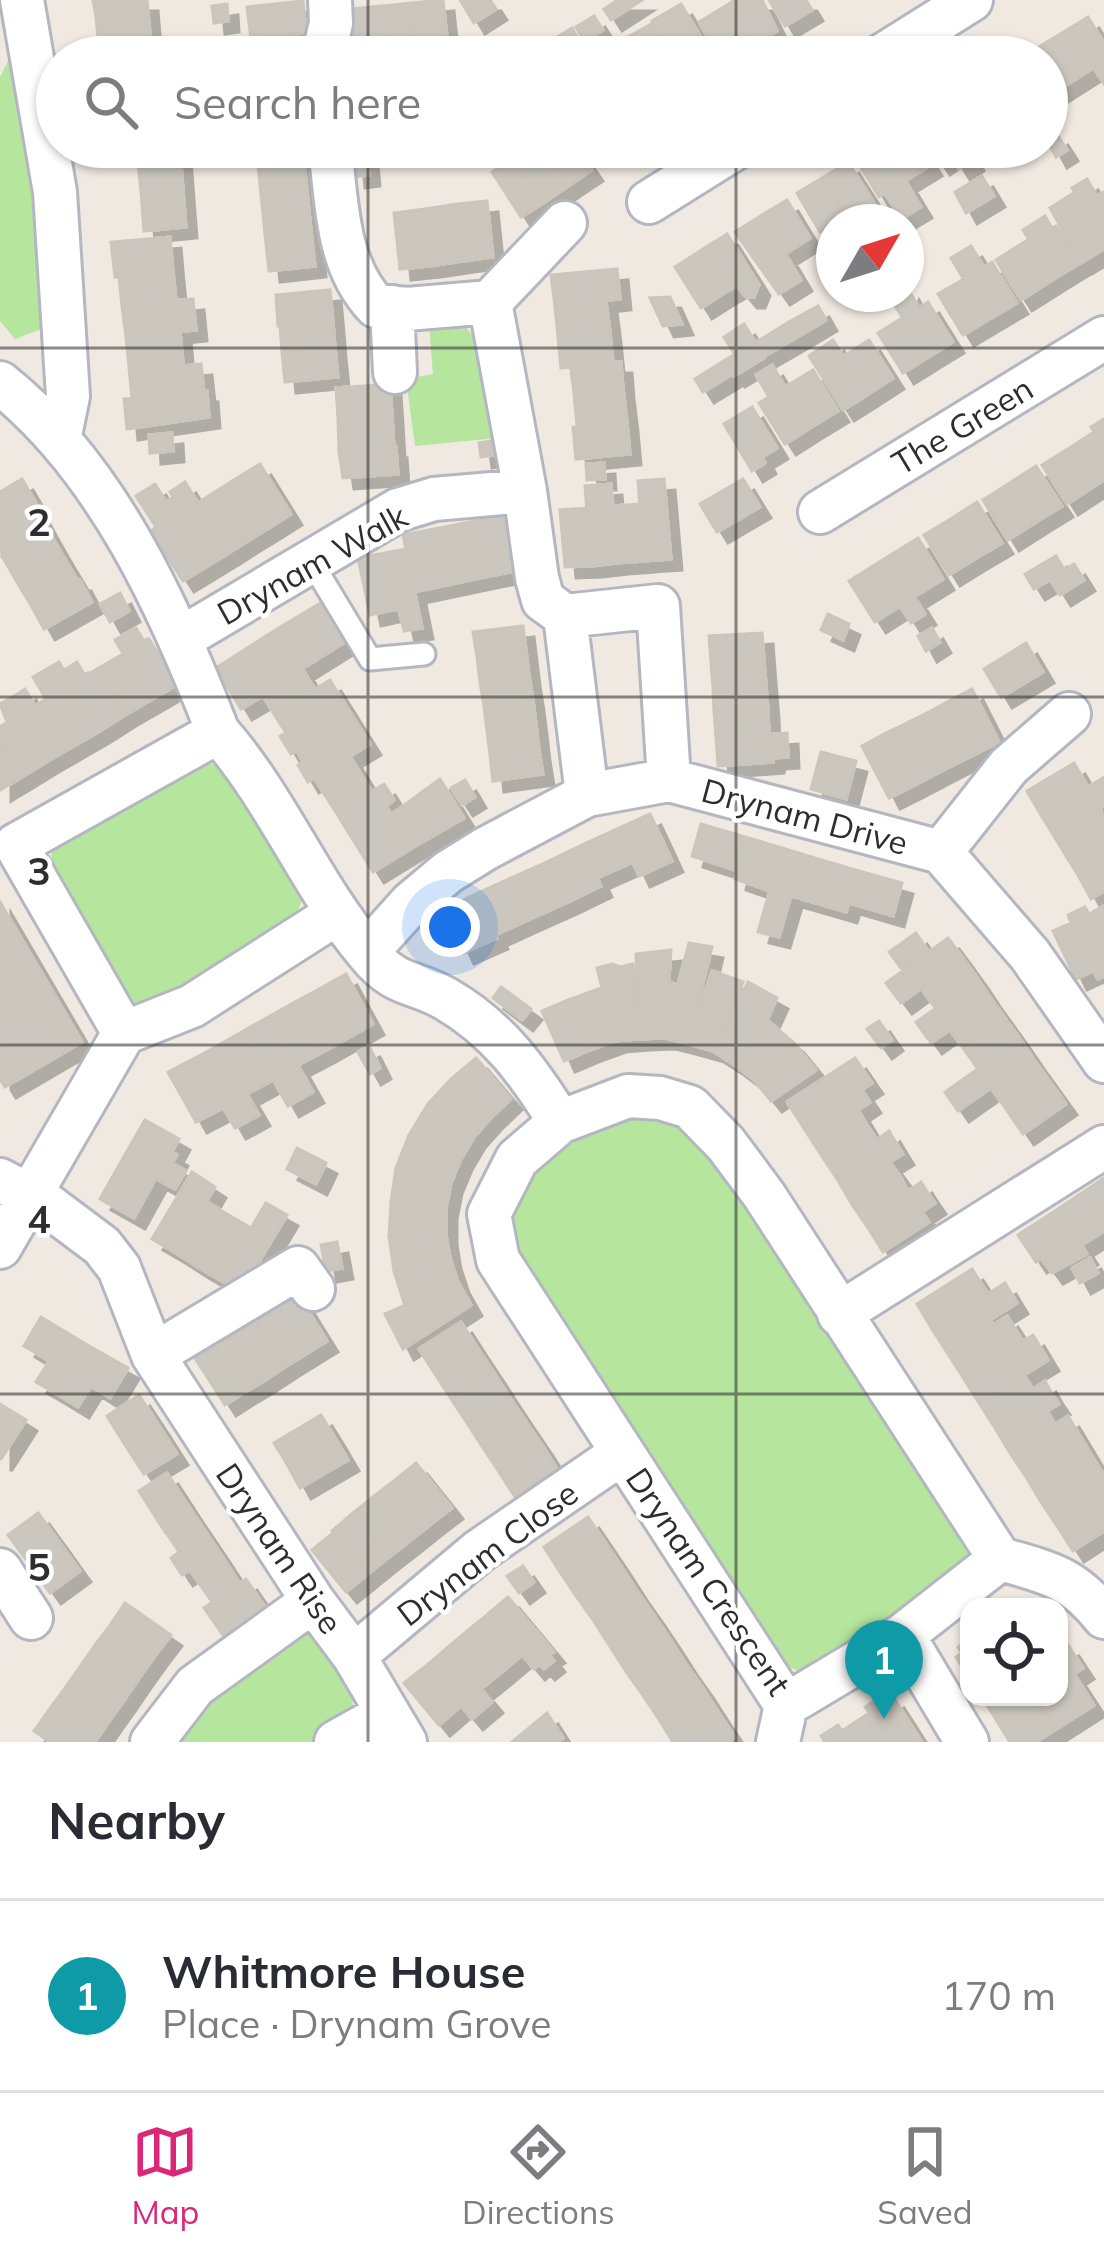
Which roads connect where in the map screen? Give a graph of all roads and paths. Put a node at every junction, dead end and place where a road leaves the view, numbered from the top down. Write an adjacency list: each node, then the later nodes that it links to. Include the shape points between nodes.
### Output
1 (4, 0): 5 (street)
2 (22, 0): 8 (street)
3 (330, 0): 6 (street)
4 (971, 0): 7 (street)
5 (0, 11)
6 (328, 36)
7 (914, 36)
8 (36, 81)
9 (51, 168): 19 (street, via 68,396)
10 (333, 168): 15 (street, via 357,286 376,306)
11 (703, 168): 12 (street)
12 (649, 202)
13 (565, 223): 14 (street)
14 (490, 302): 15 (street); 20 (street)
15 (392, 307): 17 (street)
16 (1104, 338): 21 (street, The Green)
17 (394, 372)
18 (0, 383): 19 (street)
19 (59, 440): 24 (street, via 98,492)
20 (525, 491): 22 (street, Drynam Walk, via 398,510); 23 (street, via 543,600)
21 (820, 512)
22 (310, 561): 24 (street, Drynam Walk); 25 (lane, via 370,659)
23 (565, 616): 28 (street, Drynam Drive, via 658,606); 29 (street)
24 (179, 639): 27 (street)
25 (424, 654)
26 (1069, 714): 31 (street, Drynam Drive, via 1009,766)
27 (218, 732): 30 (street); 32 (street)
28 (669, 780): 29 (street, Drynam Drive); 31 (street, Drynam Drive)
29 (586, 795): 33 (street, Drynam Drive, via 448,872)
30 (8, 837): 34 (street)
31 (941, 852): 35 (street, Drynam Drive, via 1030,955)
32 (336, 914): 33 (street); 34 (street, via 192,1006)
33 (367, 952): 36 (street, via 395,979 443,997 498,1036)
34 (124, 1033): 38 (street)
35 (1104, 1061)
36 (560, 1123): 41 (street, Drynam Crescent, via 628,1096 691,1107 764,1195); 43 (street, Drynam Crescent, via 517,1159 489,1214 490,1235 498,1260)
37 (1104, 1147): 41 (street)
38 (15, 1188): 39 (street); 42 (street, Drynam Rise, via 103,1246)
39 (0, 1247)
40 (313, 1289): 42 (street, via 298,1268)
41 (839, 1314): 44 (street, Drynam Crescent)
42 (153, 1355): 46 (street, Drynam Rise)
43 (622, 1453): 50 (street, Drynam Close, via 479,1551); 51 (street, Drynam Crescent)
44 (1000, 1559): 47 (street, via 1059,1576); 49 (street, Drynam Crescent)
45 (0, 1570): 48 (street)
46 (313, 1601): 50 (street, Drynam Rise); 53 (street, via 195,1686)
47 (1104, 1617)
48 (31, 1618)
49 (903, 1634): 51 (street, Drynam Crescent); 55 (street)
50 (354, 1656): 52 (street, Drynam Rise)
51 (782, 1723)
52 (395, 1728): 54 (street)
53 (152, 1742)
54 (336, 1742)
55 (967, 1742)

